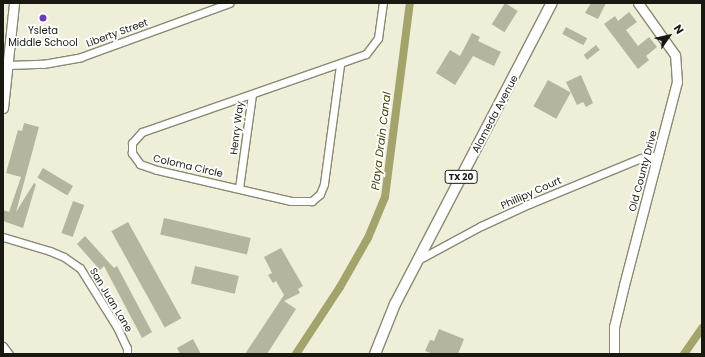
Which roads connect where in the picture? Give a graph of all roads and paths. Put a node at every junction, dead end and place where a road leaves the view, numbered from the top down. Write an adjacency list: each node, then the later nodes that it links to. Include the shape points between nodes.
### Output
1 (14, 3): 6 (street)
2 (229, 3): 6 (street, Liberty Street, via 81,57 43,64)
3 (383, 3): 7 (street, Coloma Circle, via 376,45 366,54)
4 (552, 3): 13 (main road, Alameda Avenue / TX 20)
5 (638, 3): 10 (street, Old County Drive, via 670,46 678,70)
6 (8, 65): 9 (street)
7 (340, 65): 8 (street, Coloma Circle); 11 (street, Coloma Circle, via 324,184 320,194 312,201 302,202)
8 (252, 94): 11 (street, Henry Way); 11 (street, Coloma Circle, via 142,132 132,143 132,153 142,165)
9 (3, 108)
10 (659, 155): 13 (street, Phillipy Court, via 641,158 529,204); 18 (street, Old County Drive, via 614,327)
11 (239, 188)
12 (3, 237): 16 (street, San Juan Lane, via 50,251 80,268 117,327)
13 (416, 261): 17 (main road, Alameda Avenue / TX 20)
14 (3, 346): 15 (street)
15 (9, 354)
16 (128, 354)
17 (375, 354)
18 (614, 354)

